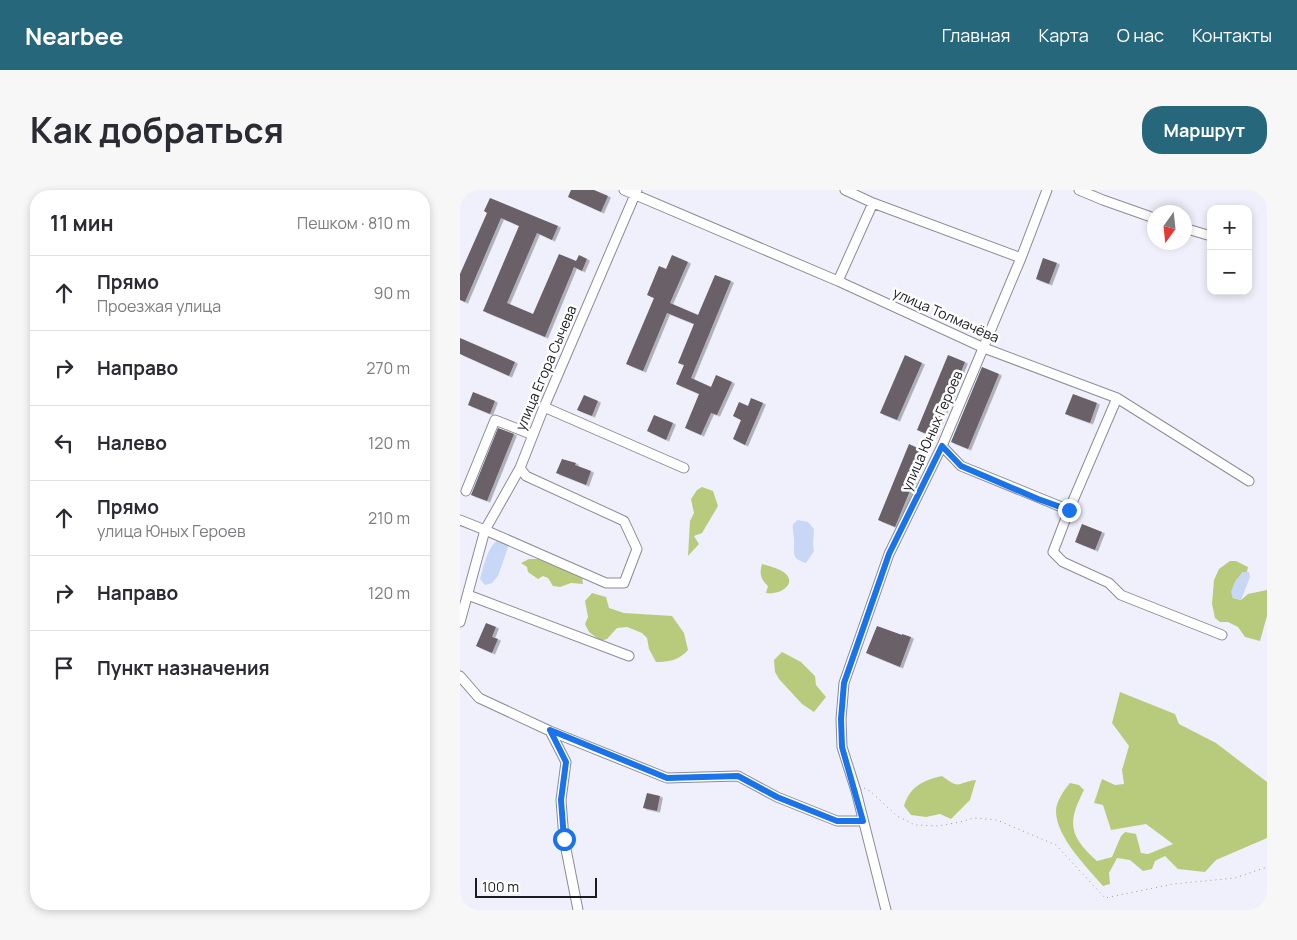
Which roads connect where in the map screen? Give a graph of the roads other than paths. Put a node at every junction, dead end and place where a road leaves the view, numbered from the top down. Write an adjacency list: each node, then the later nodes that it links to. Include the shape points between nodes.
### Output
1 (624, 190): 5 (street, улица Толмачёва)
2 (845, 190): 6 (street)
3 (1047, 190): 10 (street, улица Юных Героев)
4 (1079, 190): 7 (street)
5 (637, 193): 11 (street, улица Толмачёва); 14 (street, улица Егора Сычева)
6 (873, 203): 10 (street); 11 (street)
7 (1147, 216)
8 (1192, 230): 9 (street)
9 (1207, 235)
10 (1022, 258): 12 (street, улица Юных Героев)
11 (838, 281): 12 (street, улица Толмачёва)
12 (984, 348): 13 (street, улица Толмачёва); 16 (street, улица Юных Героев)
13 (1117, 398): 19 (street, улица Толмачёва); 21 (street)
14 (544, 408): 15 (street, улица Егора Сычева); 18 (street)
15 (533, 435): 17 (street, улица Егора Сычева); 20 (street, via 496,420)
16 (942, 446): 21 (street, via 961,466); 30 (street, улица Юных Героев, via 889,554 844,683 842,747)
17 (520, 468): 23 (street, улица Егора Сычева); 23 (street, via 526,476 624,521 637,550 624,583 606,583)
18 (684, 468)
19 (1249, 481)
20 (466, 492)
21 (1069, 510): 26 (street, via 1053,552 1063,562 1109,583 1121,595)
22 (460, 520): 23 (street)
23 (485, 530): 24 (street, улица Егора Сычева)
24 (468, 595): 25 (street, улица Егора Сычева); 27 (street)
25 (460, 622)
26 (1222, 635)
27 (629, 656)
28 (460, 676): 29 (street, via 479,698)
29 (550, 730): 30 (street, via 667,778 738,776 777,797 837,821); 31 (street, via 566,762 561,800 564,839)
30 (863, 821): 32 (street, улица Юных Героев)
31 (578, 910)
32 (886, 910)

